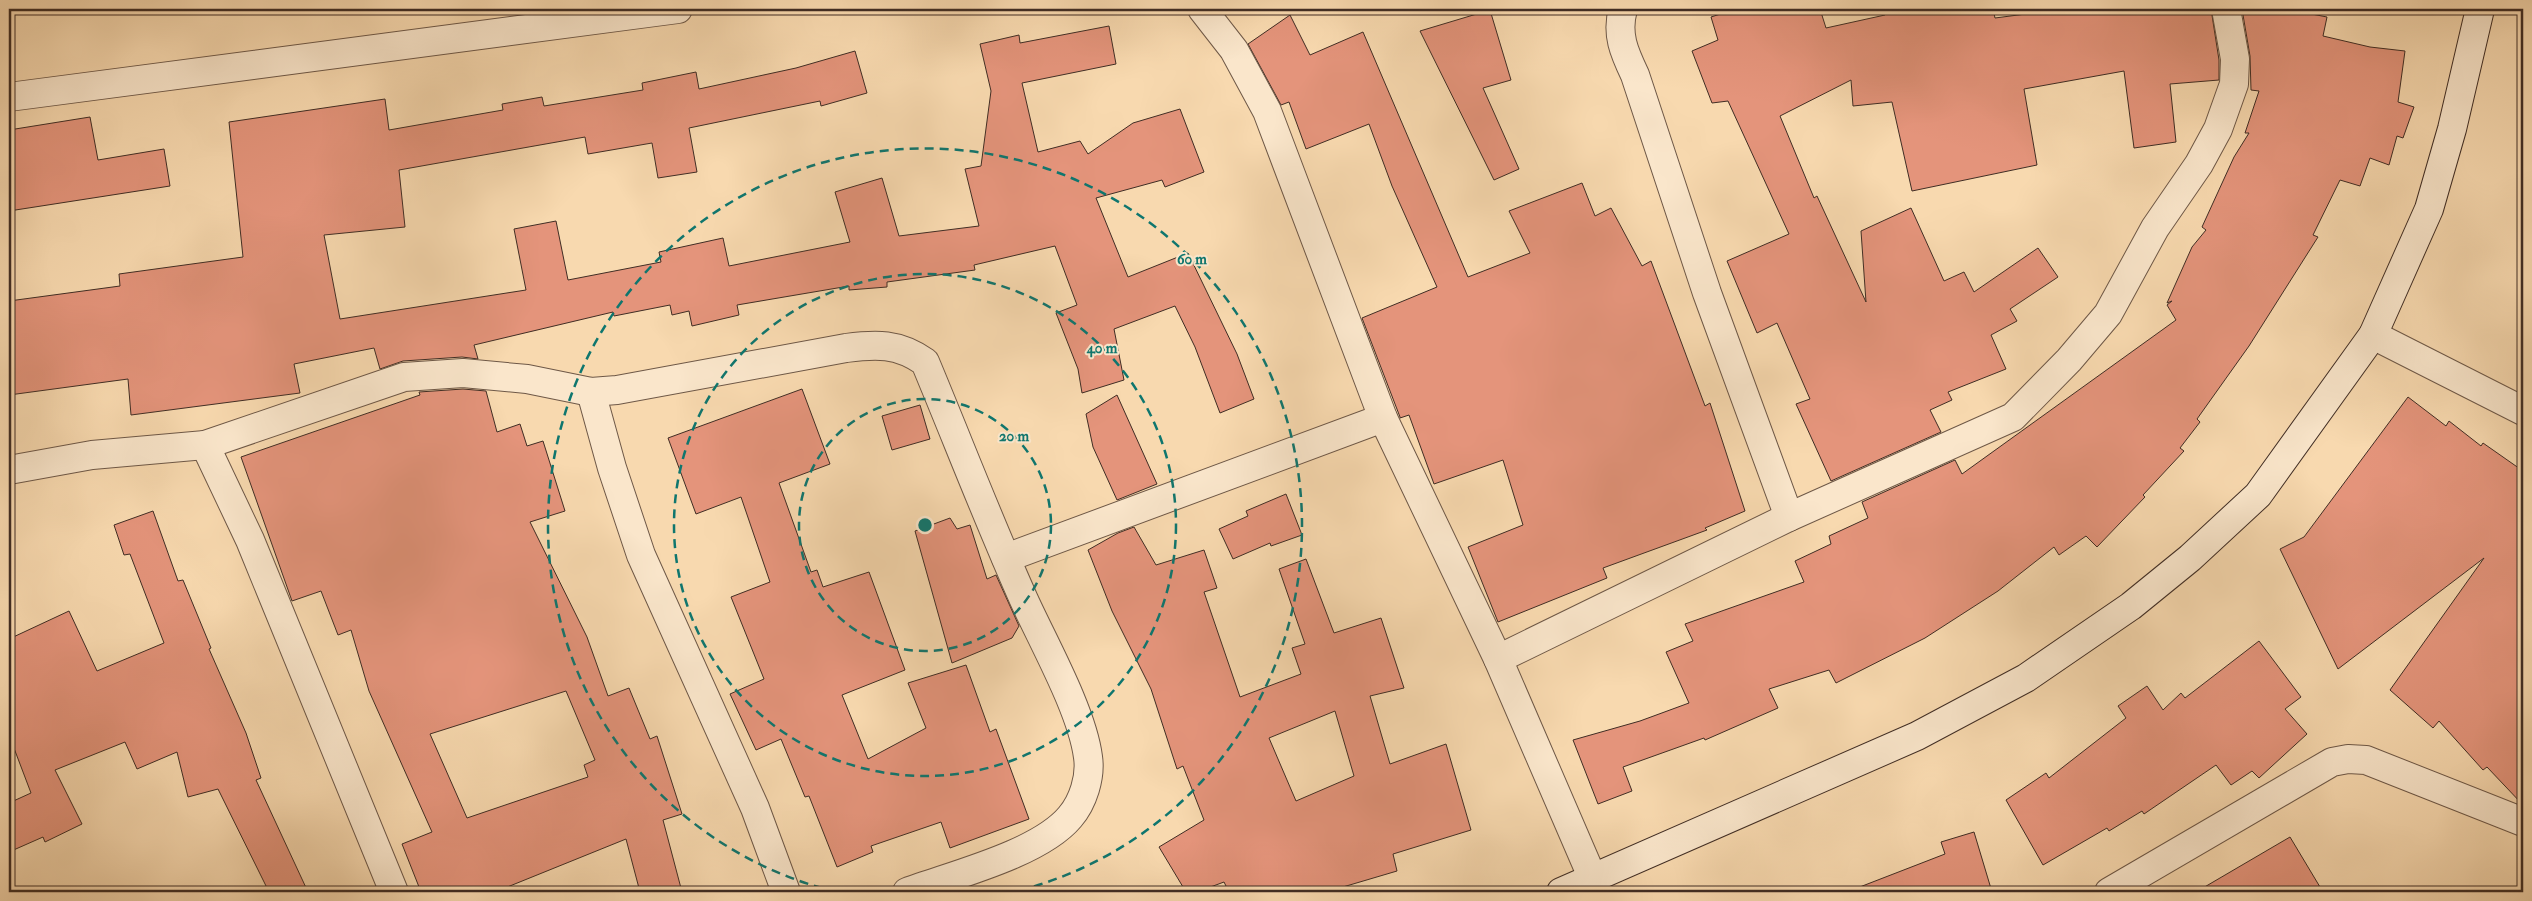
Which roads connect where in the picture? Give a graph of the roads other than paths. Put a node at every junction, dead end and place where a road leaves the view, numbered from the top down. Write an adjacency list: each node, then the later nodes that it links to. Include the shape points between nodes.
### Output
1 (678, 9): 6 (street)
2 (1202, 9): 10 (street, via 1234,50 1267,112)
3 (1623, 9): 13 (street, via 1619,23 1622,48 1635,75 1707,293)
4 (2226, 9): 13 (street, via 2235,59 2234,84 2218,129 2155,228 2108,314 2069,360 2013,417)
5 (2480, 9): 7 (street, via 2452,130 2428,209)
6 (9, 98)
7 (2373, 336): 9 (street); 17 (street, via 2258,495 2190,558 2131,606 2026,678 1917,736)
8 (591, 392): 11 (street, via 527,378 464,373 404,377); 14 (street, via 846,348 877,344 908,351 925,362); 19 (street, via 641,555 755,808)
9 (2523, 411)
10 (1383, 418): 14 (street); 15 (street)
11 (205, 445): 12 (street, via 92,455); 18 (street, via 250,540)
12 (9, 470)
13 (1789, 517): 15 (street)
14 (1006, 558): 20 (street, via 1075,712 1088,755 1087,784 1071,816 1057,831 1035,846)
15 (1498, 659): 17 (street)
16 (2523, 822): 22 (street, via 2366,760 2332,762)
17 (1593, 879): 21 (street)
18 (394, 892)
19 (786, 892)
20 (907, 892)
21 (1560, 892)
22 (2109, 892)

